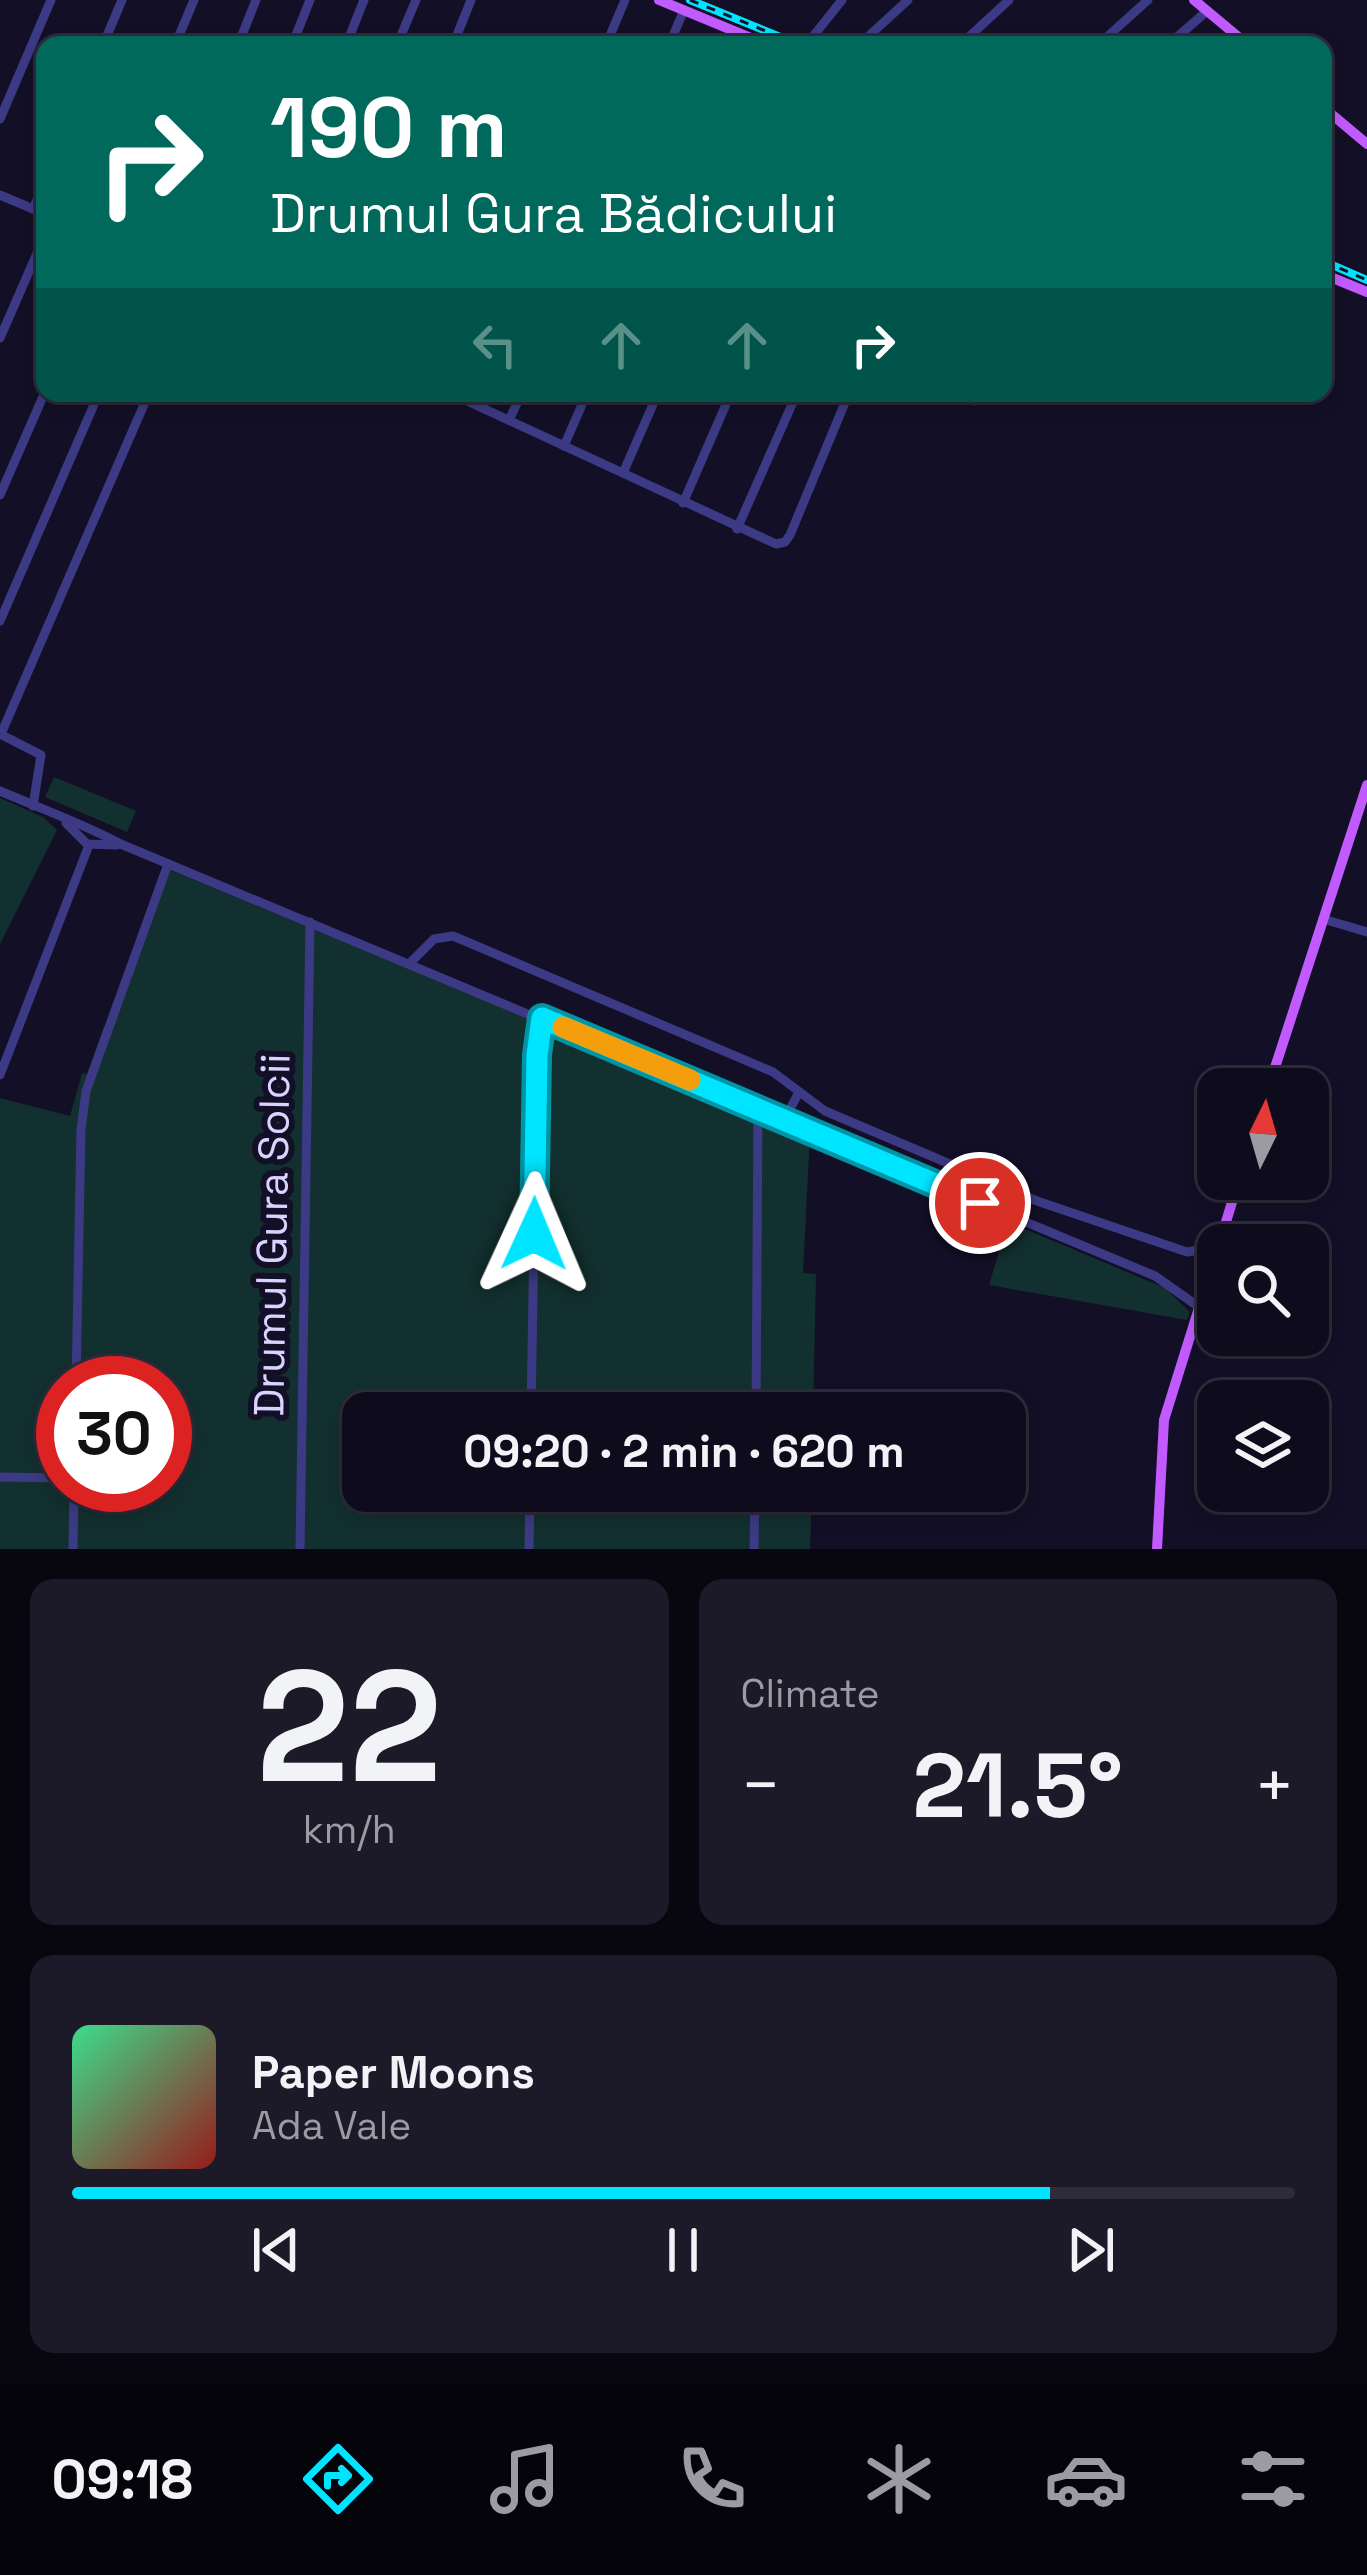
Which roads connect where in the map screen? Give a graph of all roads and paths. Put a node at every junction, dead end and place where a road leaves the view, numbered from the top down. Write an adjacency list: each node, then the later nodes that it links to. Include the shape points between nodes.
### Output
1 (51, 0): 35 (street)
2 (122, 0): 18 (street)
3 (194, 0): 19 (street)
4 (256, 0): 20 (street)
5 (310, 0): 21 (street)
6 (364, 0): 22 (street)
7 (416, 0): 23 (street)
8 (471, 0): 24 (street)
9 (625, 0): 25 (street)
10 (659, 0): 16 (main road)
11 (842, 0): 28 (street)
12 (908, 0): 29 (street)
13 (1009, 0): 30 (street)
14 (1148, 0): 31 (street)
15 (1194, 0): 17 (main road)
16 (684, 10): 26 (street); 27 (main road)
17 (1207, 11): 32 (street); 33 (main road)
18 (107, 36)
19 (179, 36)
20 (242, 36)
21 (296, 36)
22 (350, 36)
23 (401, 36)
24 (457, 36)
25 (610, 36)
26 (673, 36)
27 (733, 36)
28 (813, 36)
29 (869, 36)
30 (970, 36)
31 (1108, 36)
32 (1178, 36)
33 (1236, 36)
34 (1332, 118): 36 (main road)
35 (0, 119)
36 (1367, 144)
37 (0, 195): 39 (street)
38 (36, 202): 39 (street)
39 (33, 209): 40 (street)
40 (36, 210)
41 (36, 256): 44 (street)
42 (1332, 278): 43 (main road)
43 (1367, 292)
44 (0, 338)
45 (41, 402): 58 (street)
46 (95, 402): 61 (street)
47 (145, 402): 62 (street)
48 (472, 402): 55 (street)
49 (518, 402): 55 (street)
50 (583, 402): 56 (street)
51 (654, 402): 57 (street)
52 (727, 402): 59 (street)
53 (792, 402): 60 (street)
54 (845, 402): 60 (street, via 790,535 782,544)
55 (509, 420): 56 (street)
56 (564, 446): 57 (street)
57 (623, 473): 59 (street)
58 (0, 496)
59 (683, 503): 60 (street)
60 (737, 529)
61 (0, 621)
62 (0, 734): 65 (street, via 41,754)
63 (1367, 785): 68 (main road)
64 (0, 791): 65 (street)
65 (33, 806): 66 (street)
66 (91, 837): 67 (street); 73 (street)
67 (169, 864): 69 (street); 82 (street, via 86,1091)
68 (1323, 920): 70 (street); 74 (main road)
69 (310, 922): 71 (street); 91 (street, Drumul Gura Solcii)
70 (1367, 932)
71 (410, 963): 72 (street); 76 (street, via 434,939 454,936 772,1072)
72 (542, 1018): 77 (street); 83 (street)
73 (2, 1062): 75 (street)
74 (1275, 1068)
75 (0, 1076)
76 (799, 1092): 78 (street); 79 (street, via 825,1111 1037,1201)
77 (758, 1109): 78 (street); 84 (street)
78 (784, 1120): 80 (street, via 1155,1276)
79 (1197, 1250)
80 (1197, 1305)
81 (1197, 1313): 94 (main road, via 1164,1420)
82 (77, 1356)
83 (531, 1392)
84 (756, 1392)
85 (0, 1478): 86 (street)
86 (36, 1478)
87 (74, 1512): 90 (street)
88 (530, 1512): 92 (street)
89 (755, 1512): 93 (street)
90 (73, 1549)
91 (300, 1549)
92 (529, 1549)
93 (754, 1549)
94 (1157, 1549)

